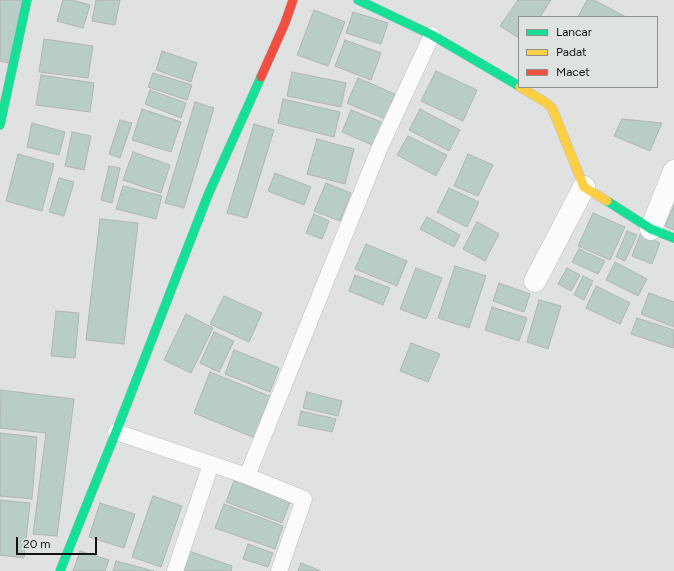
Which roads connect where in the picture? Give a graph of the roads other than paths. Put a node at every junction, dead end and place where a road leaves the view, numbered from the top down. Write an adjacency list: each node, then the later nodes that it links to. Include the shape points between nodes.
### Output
1 (27, 0): 7 (street)
2 (294, 0): 13 (street, via 208,195)
3 (358, 0): 4 (street)
4 (432, 35): 5 (street); 15 (lane, via 380,147)
5 (518, 86)
6 (522, 88): 9 (street, via 552,108)
7 (0, 125)
8 (674, 171): 10 (street)
9 (584, 187): 10 (street); 12 (street)
10 (651, 229): 11 (street)
11 (674, 238)
12 (534, 281)
13 (116, 432): 14 (lane); 16 (street)
14 (211, 464): 15 (lane); 17 (lane)
15 (247, 476): 18 (lane, via 304,499)
16 (60, 571)
17 (175, 571)
18 (279, 571)

